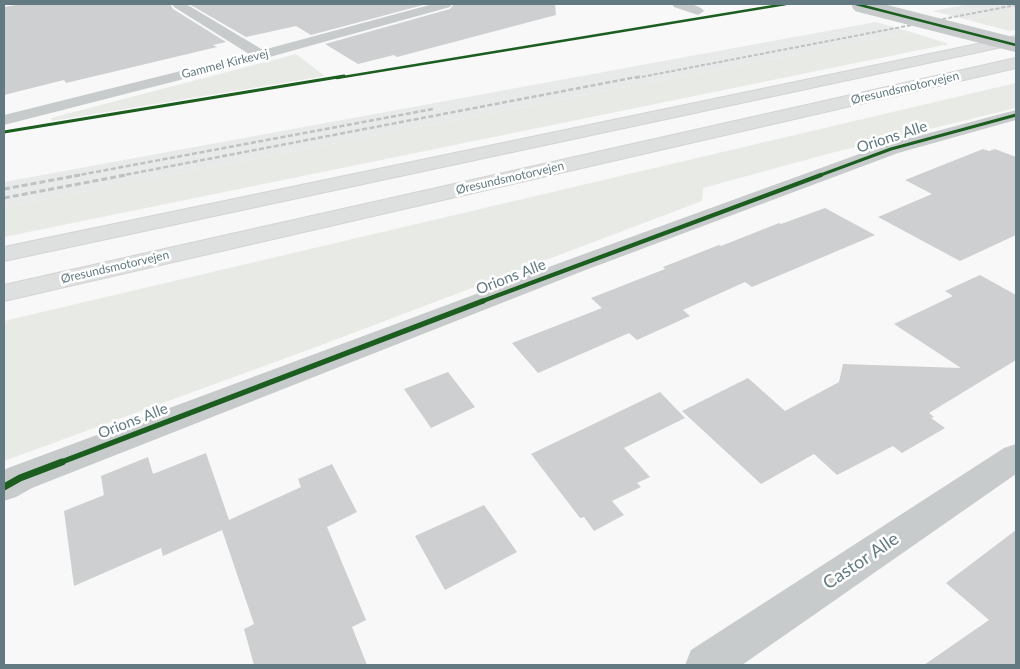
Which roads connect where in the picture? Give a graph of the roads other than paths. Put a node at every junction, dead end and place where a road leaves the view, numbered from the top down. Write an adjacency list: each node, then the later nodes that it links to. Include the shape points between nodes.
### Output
1 (178, 4): 8 (street)
2 (446, 4): 8 (street, Gammel Kirkevej)
3 (678, 4): 5 (street)
4 (859, 5): 7 (street, bridge)
5 (698, 11)
6 (1016, 40): 12 (highway, Øresundsmotorvejen)
7 (1016, 45)
8 (261, 56): 11 (street, Gammel Kirkevej)
9 (1016, 63): 13 (highway, Øresundsmotorvejen)
10 (1016, 115): 15 (street, Orions Alle, via 882,152)
11 (4, 120)
12 (4, 254)
13 (4, 292)
14 (1016, 457): 16 (street, Castor Alle)
15 (12, 482)
16 (706, 665)

